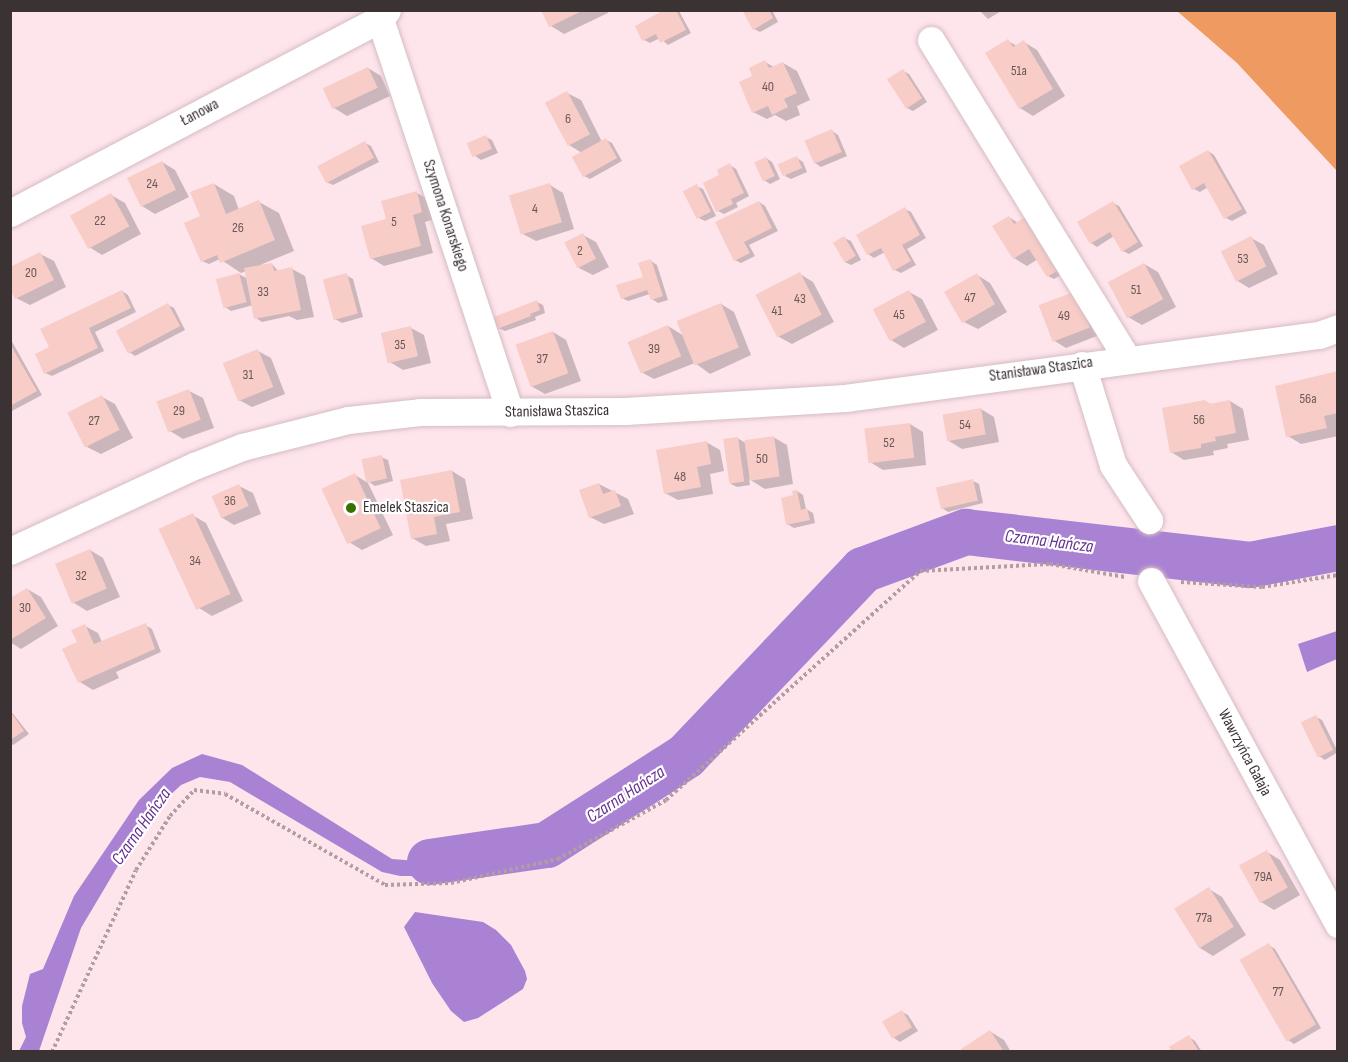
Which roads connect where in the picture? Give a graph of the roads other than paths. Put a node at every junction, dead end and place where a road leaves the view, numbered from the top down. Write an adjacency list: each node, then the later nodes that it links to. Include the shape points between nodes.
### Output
1 (384, 15): 3 (street, Łanowa); 7 (street, Szymona Konarskiego)
2 (932, 40): 5 (street)
3 (10, 213)
4 (1338, 328): 5 (street, Stanisława Staszica, via 1319,335)
5 (1127, 359): 6 (street, Stanisława Staszica)
6 (1082, 364): 7 (street, Stanisława Staszica, via 845,398 626,411); 8 (street, via 1113,465)
7 (510, 413): 9 (street, Stanisława Staszica, via 420,412 310,428 194,465)
8 (1149, 520)
9 (10, 551)
10 (1151, 581): 11 (street, Wawrzyńca Gałaja)
11 (1338, 924)

